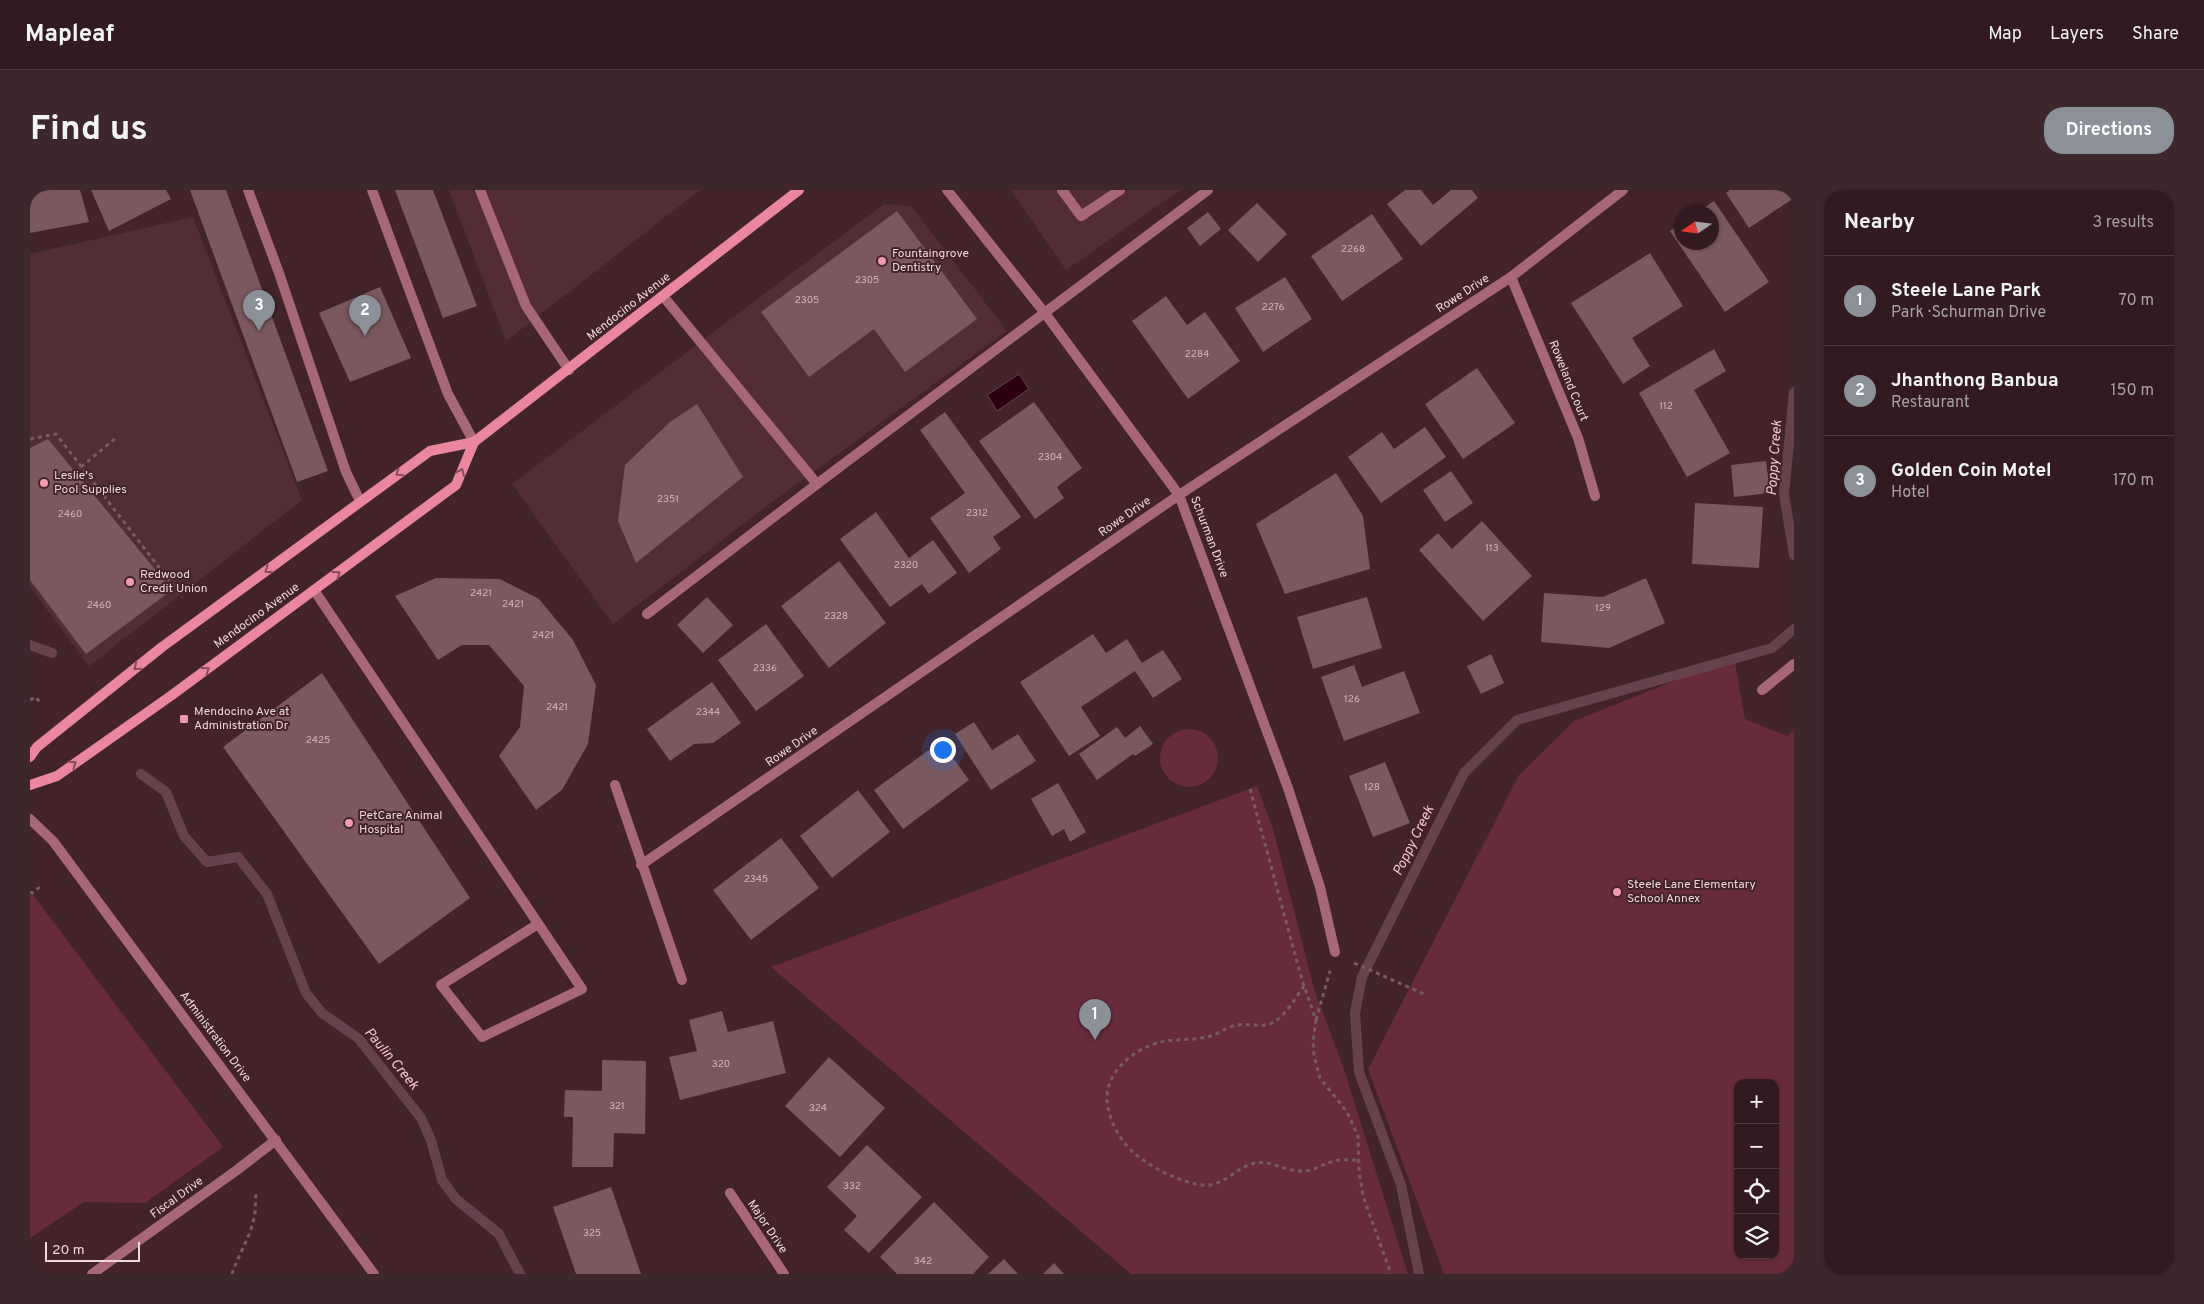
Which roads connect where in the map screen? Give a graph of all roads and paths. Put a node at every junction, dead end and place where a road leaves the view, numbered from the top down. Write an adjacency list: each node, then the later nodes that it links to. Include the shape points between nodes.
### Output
1 (248, 190): 21 (street, via 346,472)
2 (372, 190): 16 (street, via 448,394)
3 (480, 190): 13 (street, via 526,306)
4 (798, 190): 11 (main road, Mendocino Avenue)
5 (947, 190): 12 (street, Schurman Drive)
6 (1062, 190): 7 (street, via 1081,216)
7 (1120, 190)
8 (1208, 190): 12 (street)
9 (1623, 190): 10 (street, Rowe Drive)
10 (1511, 277): 19 (street, Rowe Drive); 20 (street, Roweland Court, via 1578,438)
11 (663, 296): 13 (main road, Mendocino Avenue); 18 (street)
12 (1044, 312): 18 (street); 19 (street, Schurman Drive)
13 (569, 370): 16 (main road, Mendocino Avenue)
14 (117, 437): 17 (path)
15 (30, 440): 17 (path, via 56,434)
16 (474, 442): 21 (main road, Mendocino Avenue, one-way to 21, via 430,451); 22 (main road, Mendocino Avenue, one-way to 16, via 456,485)
17 (81, 467): 23 (path)
18 (818, 484): 24 (street)
19 (1179, 495): 34 (street, Rowe Drive); 38 (street, Schurman Drive, via 1288,788 1320,887)
20 (1595, 496)
21 (360, 501): 29 (main road, Mendocino Avenue, one-way to 29, via 162,647 37,747)
22 (314, 590): 30 (main road, Mendocino Avenue, one-way to 22, via 57,776); 37 (street)
23 (182, 597)
24 (646, 614)
25 (1794, 664): 26 (street)
26 (1762, 690)
27 (30, 700): 28 (path, via 36,697)
28 (41, 704)
29 (30, 757)
30 (30, 785)
31 (615, 785): 34 (street)
32 (1250, 789): 40 (path)
33 (30, 819): 43 (street, Administration Drive, via 53,841)
34 (641, 865): 39 (street)
35 (40, 887): 36 (path)
36 (30, 892)
37 (538, 924): 37 (street, via 582,989 482,1037 441,985)
38 (1335, 952): 41 (path); 42 (path)
39 (682, 980)
40 (1304, 986): 42 (path); 44 (path, via 1280,1018 1272,1023 1240,1024 1207,1037 1165,1041 1134,1054 1116,1072 1108,1086 1110,1116 1118,1135 1135,1154 1160,1171 1204,1185 1214,1184 1253,1164 1264,1163 1301,1172 1334,1161)
41 (1424, 994)
42 (1316, 1020): 44 (path, via 1314,1056 1320,1078 1347,1112 1358,1136)
43 (276, 1140): 47 (street, Fiscal Drive); 49 (street, Administration Drive)
44 (1358, 1160): 51 (path, via 1363,1196)
45 (730, 1193): 50 (street, Major Drive)
46 (256, 1194): 48 (path, via 254,1218)
47 (92, 1274)
48 (232, 1274)
49 (374, 1274)
50 (784, 1274)
51 (1391, 1274)

